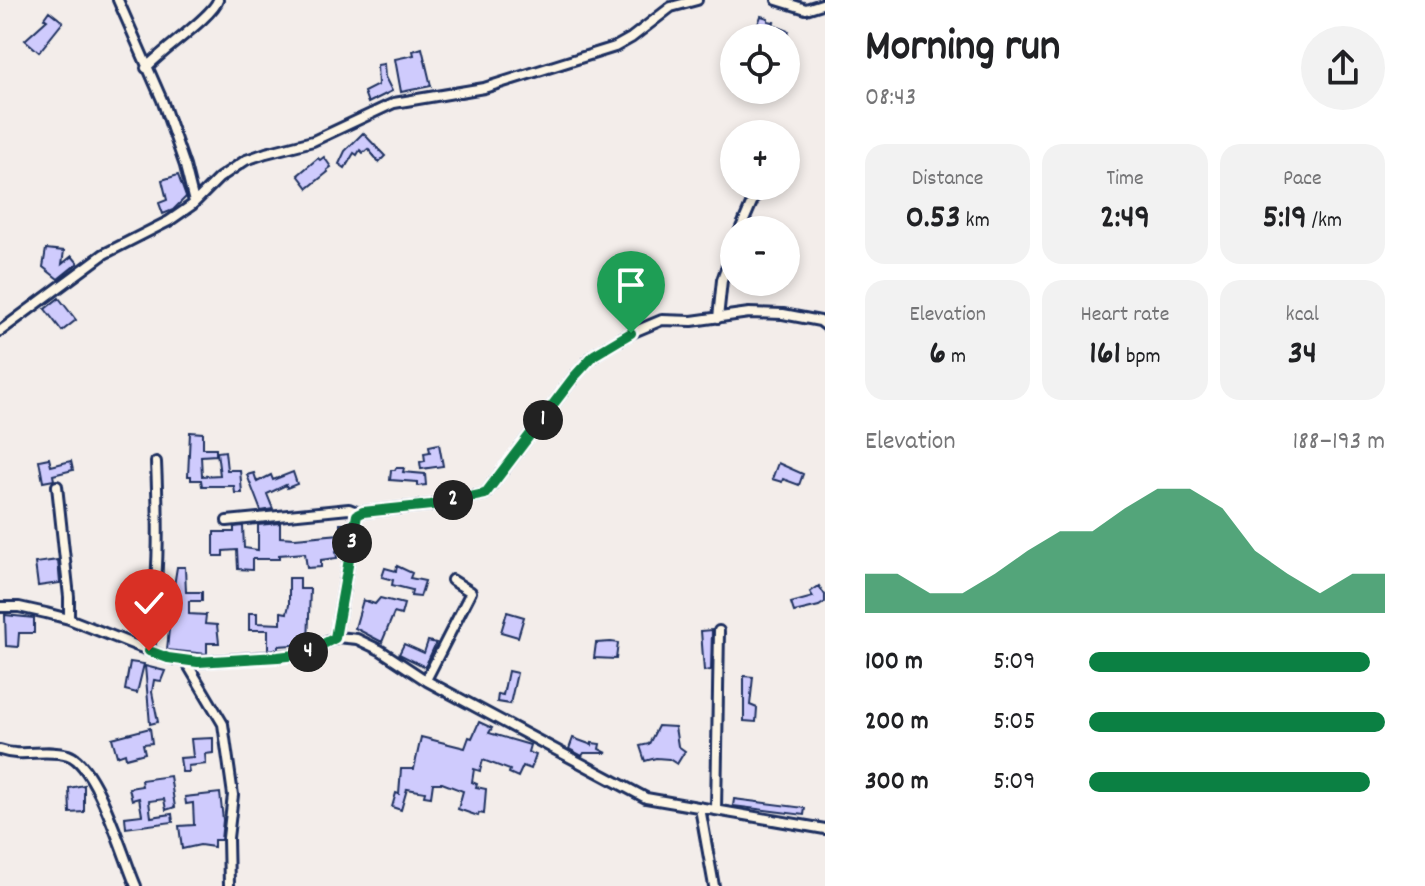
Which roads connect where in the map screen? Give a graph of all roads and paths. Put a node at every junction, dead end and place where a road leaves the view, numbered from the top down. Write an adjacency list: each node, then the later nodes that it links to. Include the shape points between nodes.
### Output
1 (118, 0): 6 (street)
2 (218, 0): 6 (street, via 213,11)
3 (697, 0): 7 (street, via 671,7 615,47 484,88 394,103 313,141 246,160)
4 (777, 0): 5 (street, via 806,9)
5 (825, 3)
6 (146, 68): 7 (street, via 167,113)
7 (194, 202): 11 (street, via 104,254)
8 (720, 296): 9 (street)
9 (718, 318): 10 (street, via 783,314); 14 (street, via 662,320 594,355 485,494)
10 (825, 325)
11 (0, 331)
12 (156, 462): 21 (street, via 160,545)
13 (57, 486): 18 (street)
14 (359, 513): 15 (street, via 349,509); 20 (street)
15 (227, 521)
16 (452, 580): 23 (street, via 471,592)
17 (0, 607): 18 (street)
18 (69, 619): 21 (street)
19 (719, 631): 26 (street)
20 (335, 638): 22 (street, via 304,654); 23 (street, via 357,639)
21 (149, 651): 22 (street)
22 (185, 660): 29 (street, via 223,724 233,795)
23 (426, 680): 25 (street, via 646,798)
24 (0, 750): 28 (street, via 21,756 69,755 87,770)
25 (700, 808): 26 (street); 30 (street)
26 (716, 810): 27 (street)
27 (825, 829)
28 (136, 886)
29 (229, 886)
30 (714, 886)

